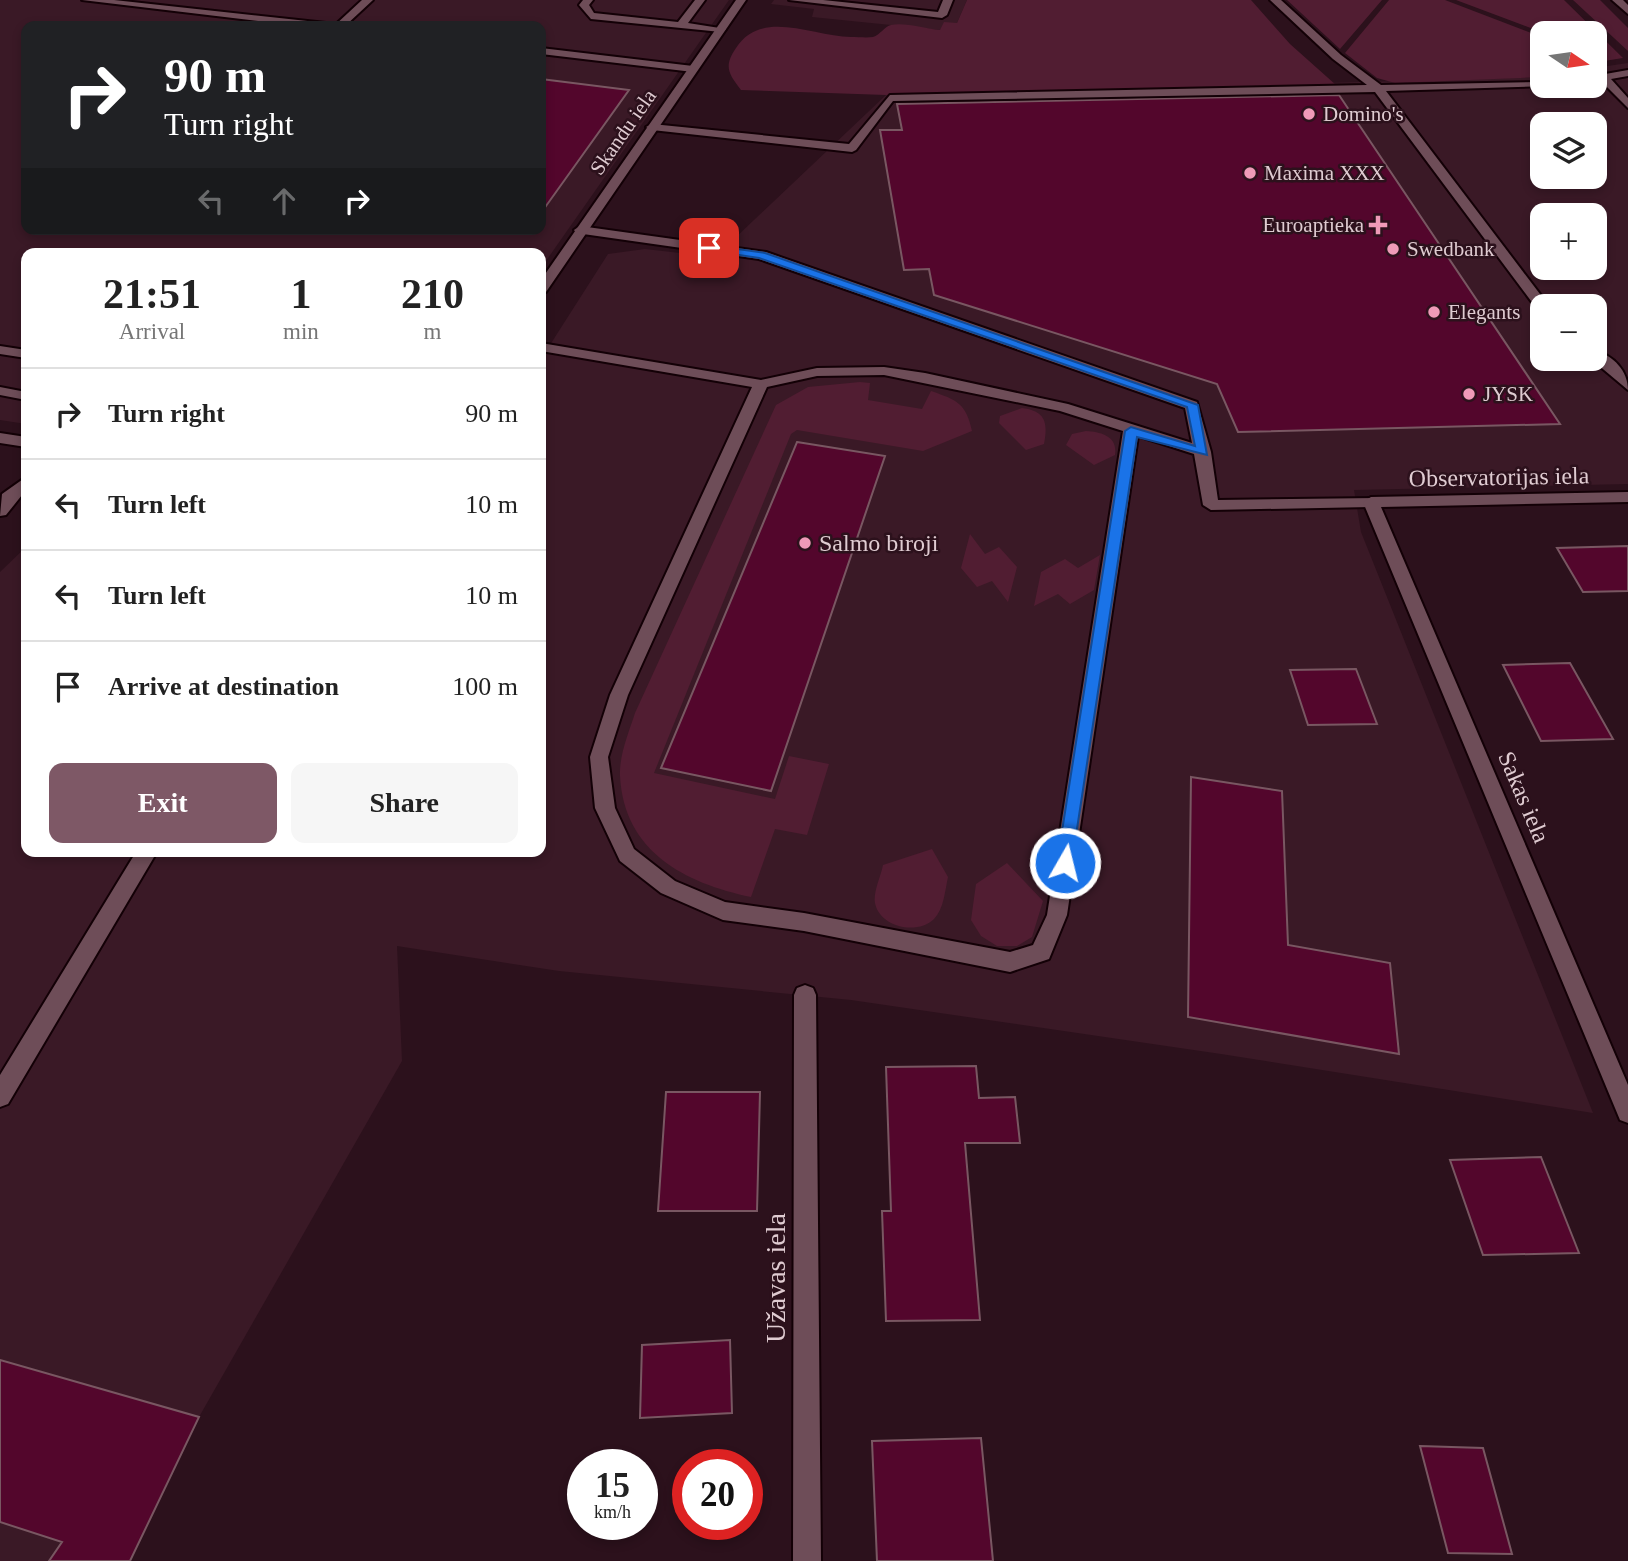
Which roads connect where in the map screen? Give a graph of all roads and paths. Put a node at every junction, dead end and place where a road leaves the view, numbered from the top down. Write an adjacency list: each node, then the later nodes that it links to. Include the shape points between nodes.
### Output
1 (87, 0): 13 (street)
2 (368, 0): 14 (street)
3 (588, 0): 15 (street, via 584,5 591,16)
4 (601, 0): 11 (street, via 598,4 606,8 666,14)
5 (699, 0): 15 (street)
6 (741, 0): 16 (street, Skandu iela)
7 (794, 0): 8 (street, via 942,15)
8 (948, 0)
9 (1275, 0): 23 (street)
10 (1617, 0): 12 (street)
11 (679, 6)
12 (1628, 11)
13 (280, 21)
14 (345, 21)
15 (681, 25): 16 (street)
16 (721, 29): 18 (street, Skandu iela)
17 (546, 52): 18 (street)
18 (693, 69): 25 (street, Skandu iela)
19 (1628, 73): 20 (street)
20 (1607, 77)
21 (1530, 85): 23 (street)
22 (1607, 85): 24 (street)
23 (1379, 89): 25 (street, via 890,98 852,148); 28 (street)
24 (1628, 105)
25 (652, 127): 26 (street, Skandu iela)
26 (580, 230): 27 (street, Skandu iela); 40 (street, via 761,255 1192,405)
27 (546, 281)
28 (1533, 294)
29 (21, 341): 31 (street)
30 (546, 348): 33 (street)
31 (5, 351)
32 (1607, 364): 34 (street)
33 (761, 384): 37 (street, via 817,372 884,371 1020,396); 37 (lane, via 619,695 599,757 605,808 627,855 668,887 723,911 1010,962 1041,952 1057,915)
34 (1628, 386)
35 (0, 391): 36 (street)
36 (21, 395)
37 (1131, 431): 40 (street)
38 (0, 438): 39 (street)
39 (21, 441)
40 (1203, 452): 43 (lane, via 1211,505)
41 (21, 486): 44 (street)
42 (1628, 497): 43 (street, Observatorijas iela)
43 (1371, 502): 48 (street, Sakas iela)
44 (0, 510)
45 (144, 857): 47 (street)
46 (805, 995): 49 (street, Užavas iela)
47 (0, 1096)
48 (1628, 1112)
49 (807, 1561)

